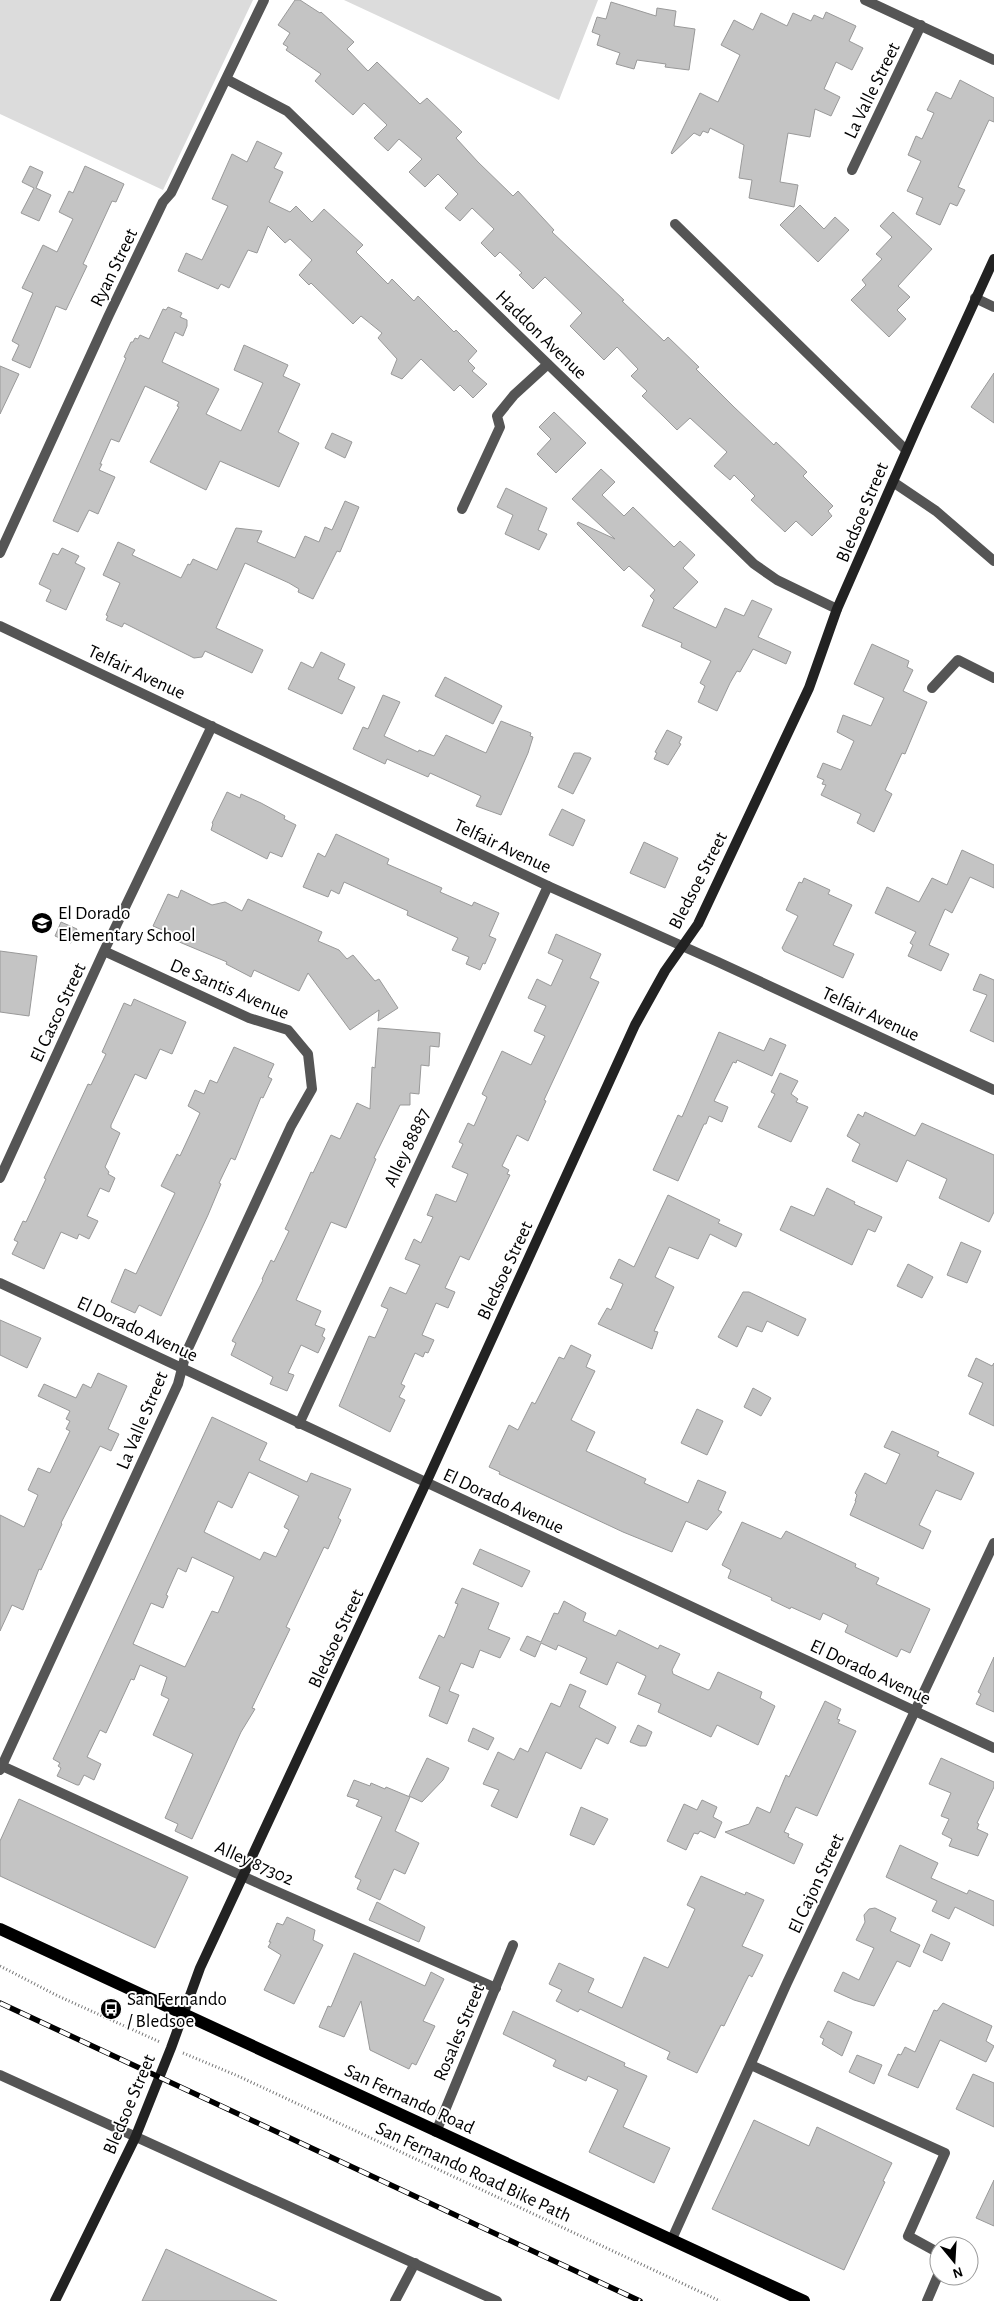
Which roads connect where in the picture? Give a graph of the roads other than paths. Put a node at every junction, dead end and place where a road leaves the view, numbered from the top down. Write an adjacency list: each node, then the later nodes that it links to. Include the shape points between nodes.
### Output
1 (264, 0): 5 (street, Ryan Street)
2 (865, 0): 3 (street)
3 (921, 26): 4 (street); 6 (street, La Valle Street)
4 (994, 60)
5 (226, 79): 11 (street, Haddon Avenue, via 287,111); 15 (street, Ryan Street, via 108,317)
6 (852, 170)
7 (675, 224): 12 (street)
8 (994, 259): 9 (street, Bledsoe Street)
9 (975, 298): 10 (street); 12 (street, Bledsoe Street)
10 (994, 307)
11 (548, 364): 14 (street, via 514,395 497,416 500,427); 17 (street, Haddon Avenue, via 754,564 777,580)
12 (906, 450): 13 (street, Bledsoe Street)
13 (893, 482): 16 (street, via 936,511); 17 (street, Bledsoe Street)
14 (462, 509)
15 (0, 553)
16 (994, 561)
17 (837, 609): 23 (street, Bledsoe Street, via 809,688 698,924)
18 (0, 626): 21 (street, Telfair Avenue)
19 (994, 678): 20 (street, via 958,660)
20 (932, 688)
21 (212, 726): 22 (street, Telfair Avenue); 24 (street, El Casco Street)
22 (548, 886): 23 (street, Telfair Avenue); 30 (street, Alley 88887)
23 (682, 946): 26 (street, Telfair Avenue); 31 (street, Bledsoe Street, via 635,1025)
24 (104, 951): 25 (street, De Santis Avenue, via 249,1018 288,1030); 27 (street, El Casco Street)
25 (308, 1054): 29 (street, La Valle Street, via 312,1089 291,1126 186,1353)
26 (994, 1090)
27 (0, 1178)
28 (0, 1283): 29 (street, El Dorado Avenue)
29 (182, 1368): 30 (street, El Dorado Avenue); 35 (street, La Valle Street, via 178,1384)
30 (298, 1424): 31 (street, El Dorado Avenue)
31 (426, 1483): 33 (street, El Dorado Avenue); 36 (street, Bledsoe Street)
32 (994, 1543): 33 (street, El Cajon Street)
33 (916, 1711): 34 (street, El Dorado Avenue); 41 (street, El Cajon Street)
34 (994, 1748)
35 (1, 1767): 36 (street, Alley 87302)
36 (244, 1877): 39 (street, Alley 87302); 40 (street, Bledsoe Street, via 200,1968)
37 (0, 1929): 40 (main road, San Fernando Road)
38 (513, 1946): 39 (street, Rosales Street)
39 (496, 1988): 43 (street, Rosales Street)
40 (183, 2015): 43 (main road, San Fernando Road); 44 (street, Bledsoe Street)
41 (751, 2065): 45 (street, El Cajon Street); 46 (street, via 945,2153 908,2236)
42 (0, 2075): 44 (street)
43 (436, 2132): 45 (main road, San Fernando Road)
44 (134, 2138): 47 (street); 49 (street, Bledsoe Street)
45 (672, 2239): 52 (main road, San Fernando Road)
46 (929, 2248)
47 (415, 2263): 50 (street); 51 (street)
48 (933, 2286): 53 (street)
49 (55, 2301)
50 (396, 2301)
51 (497, 2301)
52 (804, 2301)
53 (927, 2301)

